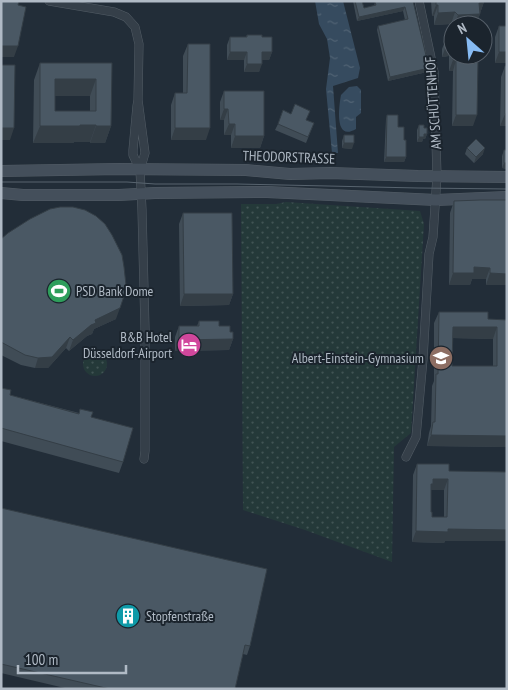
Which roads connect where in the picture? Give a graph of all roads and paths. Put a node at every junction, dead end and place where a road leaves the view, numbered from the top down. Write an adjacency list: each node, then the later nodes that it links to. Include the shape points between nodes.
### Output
1 (49, 1): 3 (street, via 114,12 133,23 139,44)
2 (419, 1): 7 (street, AM SCHÜTTENHOF, via 434,72)
3 (138, 100): 4 (street, via 145,153); 4 (street, via 133,150)
4 (140, 170): 5 (main road, THEODORSTRASSE); 6 (main road, THEODORSTRASSE, via 246,170); 11 (street)
5 (1, 171)
6 (290, 174): 7 (main road, THEODORSTRASSE); 9 (main road, via 267,180)
7 (437, 176): 8 (main road, THEODORSTRASSE); 13 (street)
8 (507, 177)
9 (267, 192): 11 (main road); 13 (main road)
10 (1, 193): 11 (main road)
11 (140, 194): 15 (street, via 145,329)
12 (507, 197): 13 (main road)
13 (436, 200): 14 (street, via 416,437)
14 (406, 457)
15 (144, 459)

